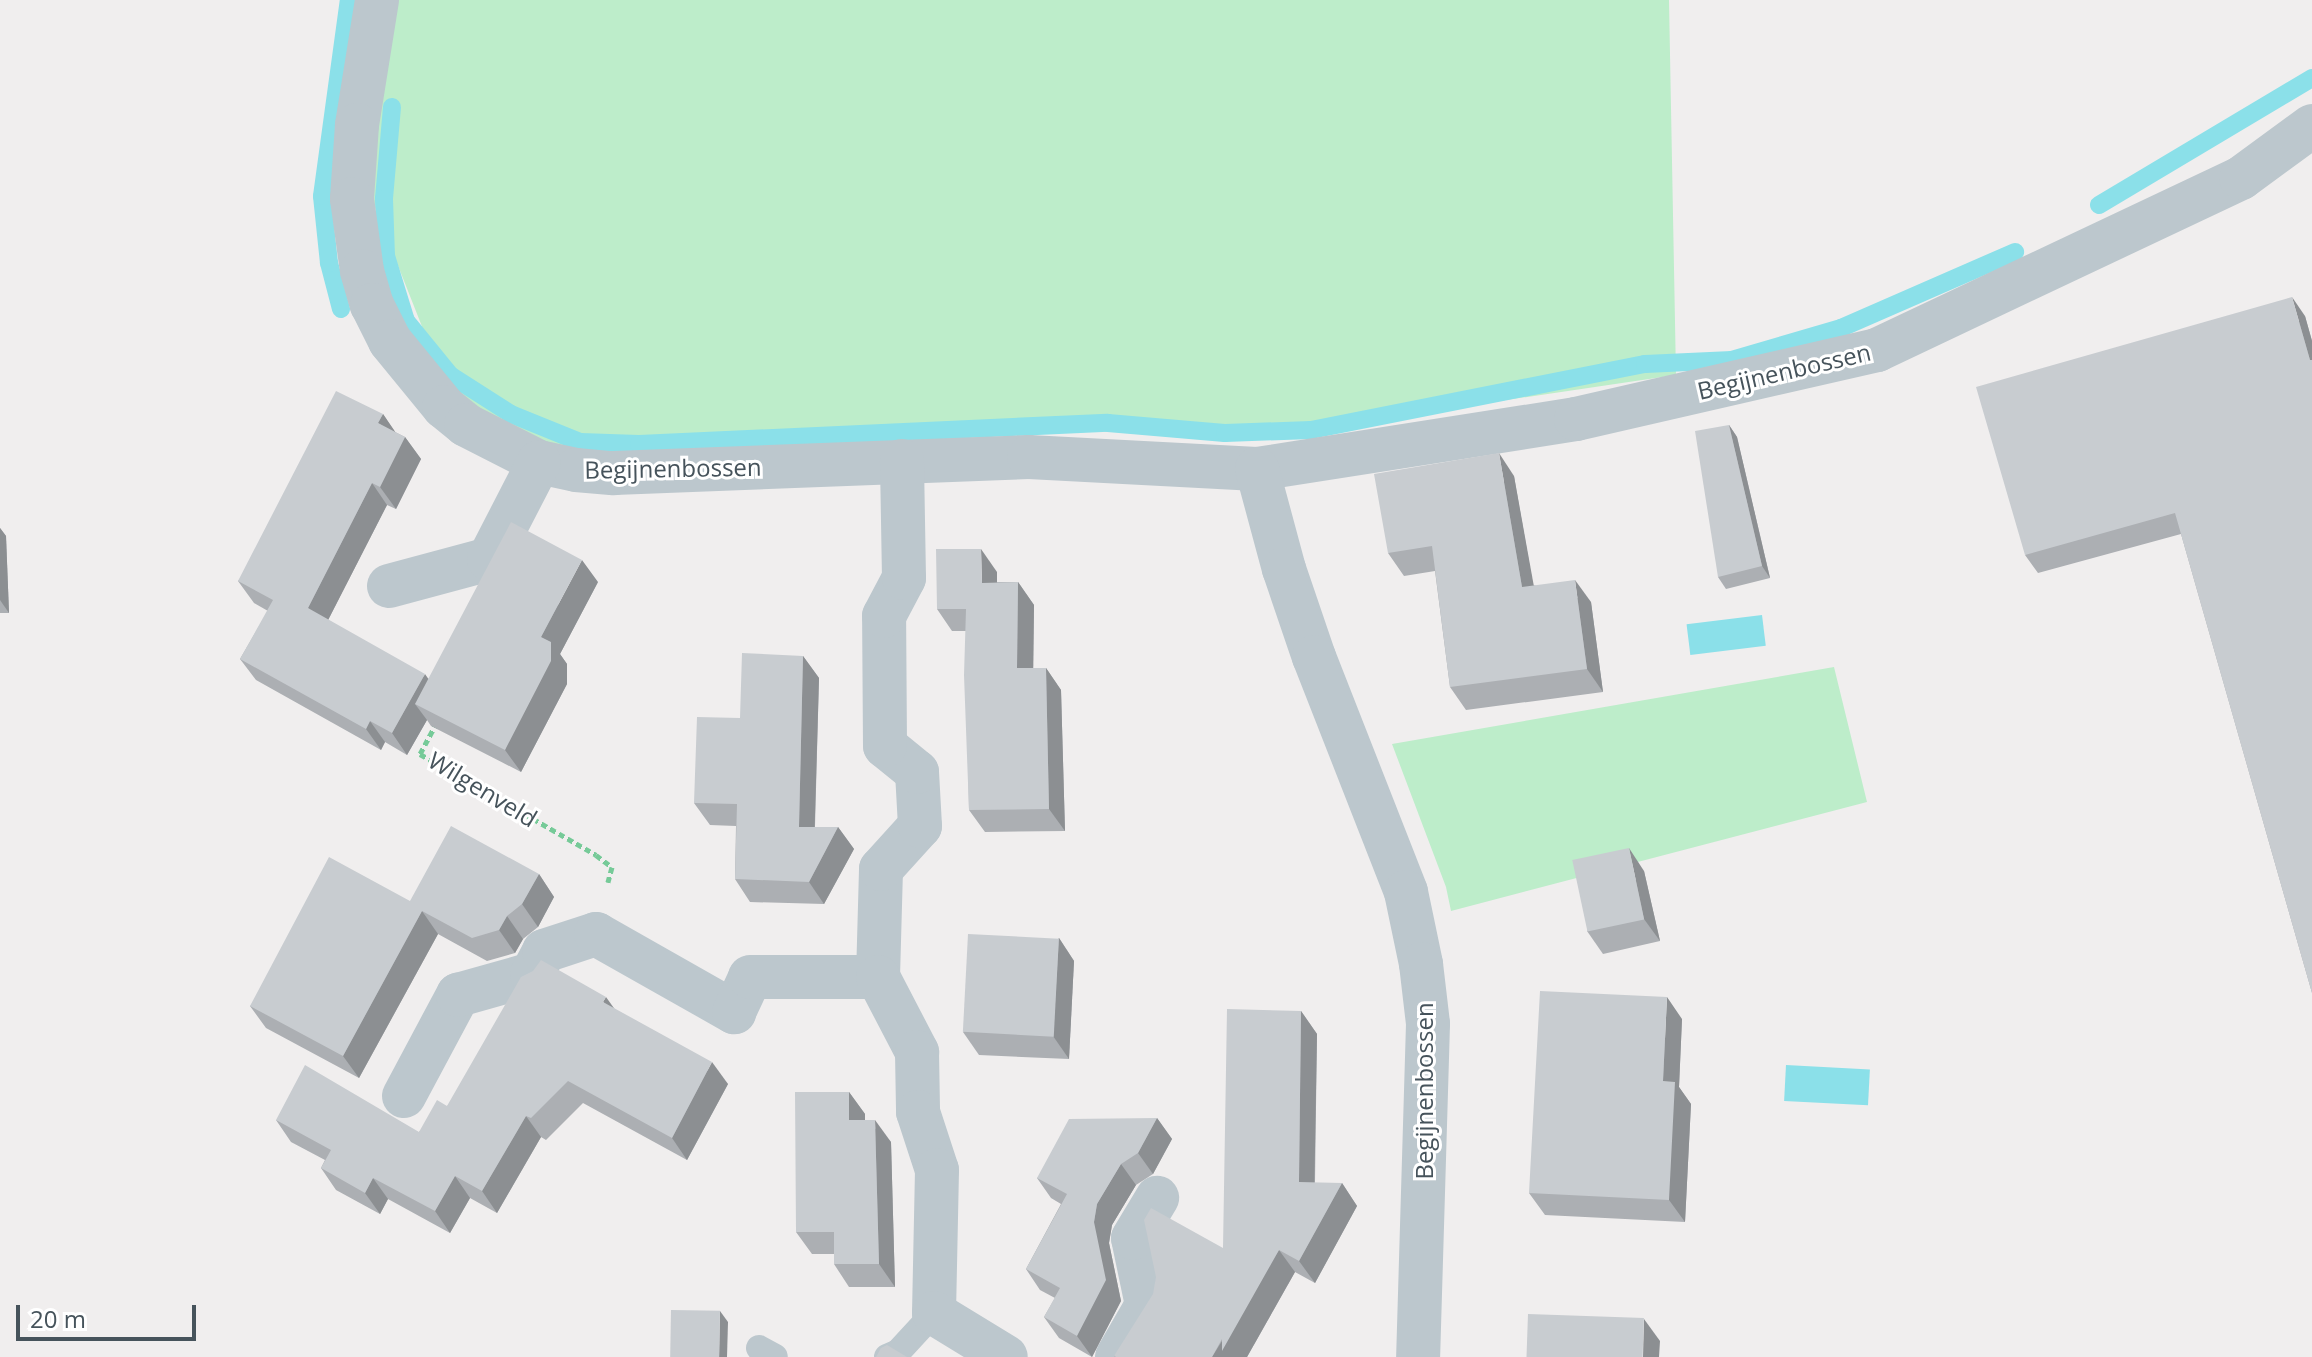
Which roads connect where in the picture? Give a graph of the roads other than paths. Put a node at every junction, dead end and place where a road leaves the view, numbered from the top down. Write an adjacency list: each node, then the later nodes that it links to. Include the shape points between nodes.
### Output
1 (377, 0): 4 (street, Begijnenbossen, via 357,125 352,199 372,305 390,341 444,407 466,425)
2 (2312, 126): 5 (street, Begijnenbossen, via 2241,178 1877,350 1576,419)
3 (902, 461): 4 (street, Begijnenbossen, via 614,473); 5 (street, Begijnenbossen, via 1043,457); 7 (street, via 904,578 884,616 885,746 917,772 920,826 881,869)
4 (539, 462): 6 (street, via 489,559)
5 (1257, 469): 14 (street, Begijnenbossen, via 1314,657 1406,892 1421,964 1428,1024)
6 (389, 586)
7 (878, 977): 8 (street, via 750,977 734,1012 596,934 544,951 532,974 458,995); 10 (street, via 917,1052 918,1112 937,1170)
8 (404, 1096)
9 (1157, 1198): 13 (street, via 1133,1238 1147,1305)
10 (934, 1313): 11 (lane); 12 (street)
11 (887, 1357)
12 (1006, 1357)
13 (1117, 1357)
14 (1418, 1357)

